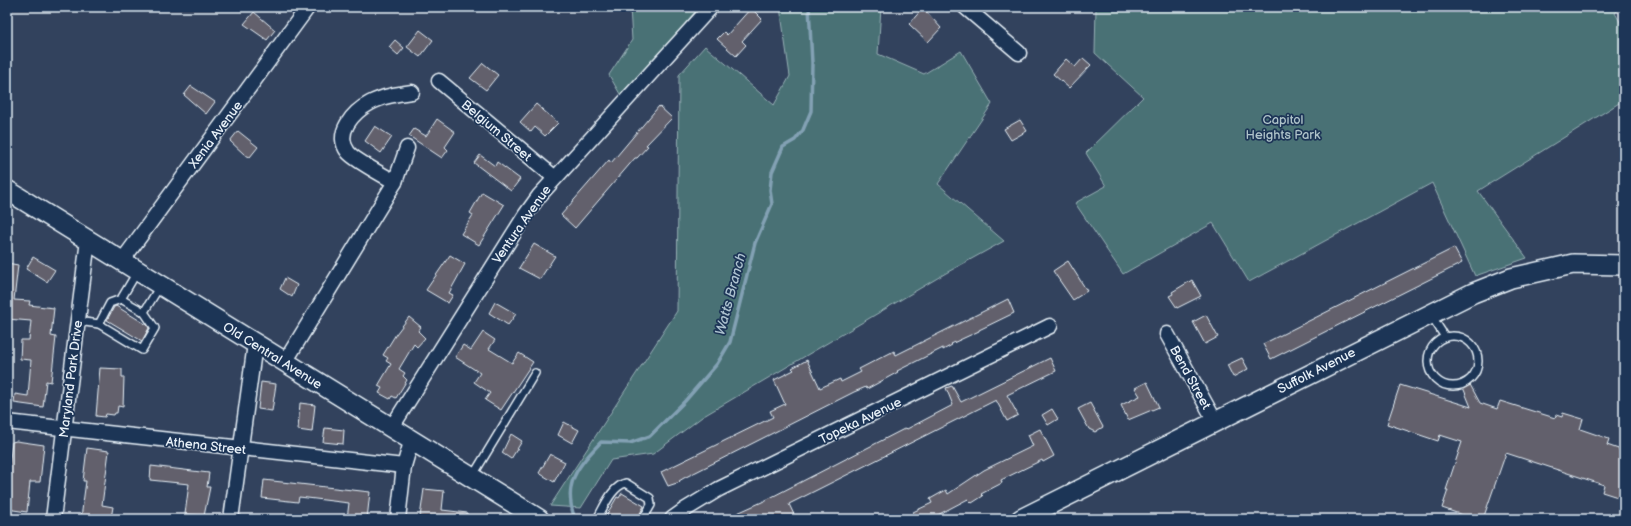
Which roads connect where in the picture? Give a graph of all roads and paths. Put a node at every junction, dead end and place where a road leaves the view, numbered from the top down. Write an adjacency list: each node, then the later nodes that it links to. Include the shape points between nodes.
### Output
1 (308, 7): 12 (street, Xenia Avenue)
2 (710, 7): 8 (street, Ventura Avenue, via 665,59)
3 (965, 7): 4 (street)
4 (1019, 53)
5 (440, 81): 8 (street, Belgium Street)
6 (412, 92): 9 (street, via 384,97 370,103 357,113 343,132 348,153)
7 (407, 148): 9 (street)
8 (554, 177): 29 (street, Ventura Avenue, via 526,214)
9 (395, 182): 25 (street)
10 (7, 190): 11 (street, Old Central Avenue)
11 (88, 240): 12 (street, Old Central Avenue); 19 (street, Maryland Park Drive)
12 (122, 261): 14 (street, Old Central Avenue)
13 (1624, 264): 18 (street, Suffolk Avenue, via 1573,264 1511,278 1473,292)
14 (138, 271): 15 (street, Old Central Avenue); 16 (lane)
15 (161, 286): 17 (lane); 24 (street, Old Central Avenue)
16 (121, 298): 17 (lane); 20 (lane, via 110,303)
17 (144, 312): 20 (lane, via 155,328 142,350)
18 (1431, 313): 23 (lane); 27 (street, Suffolk Avenue)
19 (78, 321): 20 (lane); 30 (street, Maryland Park Drive)
20 (99, 324)
21 (1050, 326): 41 (street, Topeka Avenue, via 719,489)
22 (1167, 334): 27 (street, Bend Street)
23 (1445, 337): 23 (lane, via 1453,335 1464,338 1474,346 1477,354 1477,369 1472,378 1456,386 1447,385 1434,377 1429,369 1428,360 1432,348)
24 (255, 344): 25 (street, Old Central Avenue); 32 (street)
25 (285, 362): 29 (street, Old Central Avenue)
26 (535, 373): 34 (lane)
27 (1215, 421): 42 (street, Suffolk Avenue)
28 (7, 422): 30 (street, Athena Street)
29 (392, 427): 31 (street, Old Central Avenue)
30 (64, 428): 32 (street, Athena Street); 35 (street, Maryland Park Drive)
31 (412, 439): 33 (street); 34 (street, Old Central Avenue)
32 (240, 449): 33 (street, Athena Street); 36 (street)
33 (404, 466): 37 (street)
34 (472, 477): 38 (street, Old Central Avenue)
35 (53, 519)
36 (231, 519)
37 (398, 519)
38 (539, 519)
39 (597, 519): 40 (lane, via 616,489 626,484 650,498 651,505)
40 (643, 519)
41 (672, 519)
42 (1021, 519)

